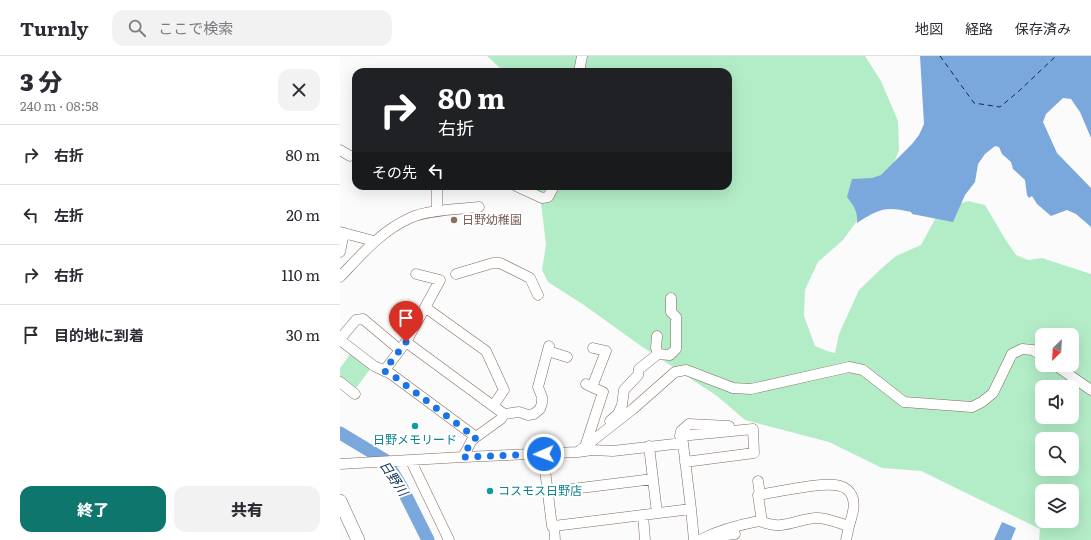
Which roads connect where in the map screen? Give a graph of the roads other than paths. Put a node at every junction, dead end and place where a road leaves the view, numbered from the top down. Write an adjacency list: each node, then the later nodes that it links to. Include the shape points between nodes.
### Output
1 (582, 56): 2 (street)
2 (580, 68)
3 (340, 150): 4 (street)
4 (350, 156)
5 (437, 190): 9 (street)
6 (525, 190): 7 (street, via 542,198 548,198)
7 (552, 190)
8 (479, 207): 9 (street)
9 (437, 212): 11 (street, via 410,217)
10 (342, 233): 11 (street); 12 (street)
11 (374, 241): 16 (street)
12 (340, 252)
13 (465, 265): 15 (street)
14 (416, 274): 17 (street)
15 (456, 274): 17 (street); 18 (street, via 500,263 530,278)
16 (340, 276)
17 (440, 280): 20 (street)
18 (533, 290)
19 (670, 298): 26 (street, via 671,312 676,317 676,349 667,359)
20 (426, 308): 23 (street); 33 (street, via 486,351 504,390)
21 (657, 336): 26 (street)
22 (340, 339): 23 (street, via 356,320 363,319); 28 (street)
23 (403, 346): 28 (street); 33 (street)
24 (593, 348): 39 (street, via 606,351 589,386 603,392)
25 (1035, 351): 35 (street, via 1022,349 1012,354 993,393 972,407 904,402 863,370 849,367 751,389 734,388 686,370 675,372)
26 (658, 354): 35 (street, via 639,368 638,374 624,390 622,405 618,414 609,422)
27 (567, 357): 34 (street, via 548,348 538,387 542,397 540,409 534,414)
28 (384, 371): 36 (street)
29 (1065, 372): 31 (street)
30 (340, 382): 32 (street)
31 (1091, 390)
32 (354, 394)
33 (493, 406): 34 (street)
34 (504, 414): 36 (street)
35 (610, 428): 39 (street)
36 (476, 438): 41 (street, via 472,440)
37 (681, 439): 38 (street); 43 (street); 43 (street, via 753,429 754,453)
38 (649, 446): 39 (street); 45 (street)
39 (581, 450): 40 (street)
40 (544, 454): 41 (street); 47 (street)
41 (463, 457): 42 (street)
42 (407, 461): 44 (street); 58 (street)
43 (685, 462): 50 (street)
44 (340, 464)
45 (653, 479): 47 (street); 51 (street)
46 (758, 481): 48 (street)
47 (548, 492): 54 (street)
48 (760, 495): 53 (street); 55 (street, via 828,484 847,488 854,502)
49 (340, 501): 57 (main road)
50 (691, 509): 51 (street); 61 (street)
51 (657, 513): 52 (street)
52 (643, 515): 54 (street); 60 (street)
53 (762, 522): 55 (street, via 780,525 816,518); 62 (street, via 741,524)
54 (554, 526): 59 (street)
55 (849, 526): 64 (street)
56 (735, 534): 63 (street)
57 (358, 540)
58 (449, 540)
59 (555, 540)
60 (645, 540)
61 (694, 540)
62 (700, 540)
63 (716, 540)
64 (846, 540)

